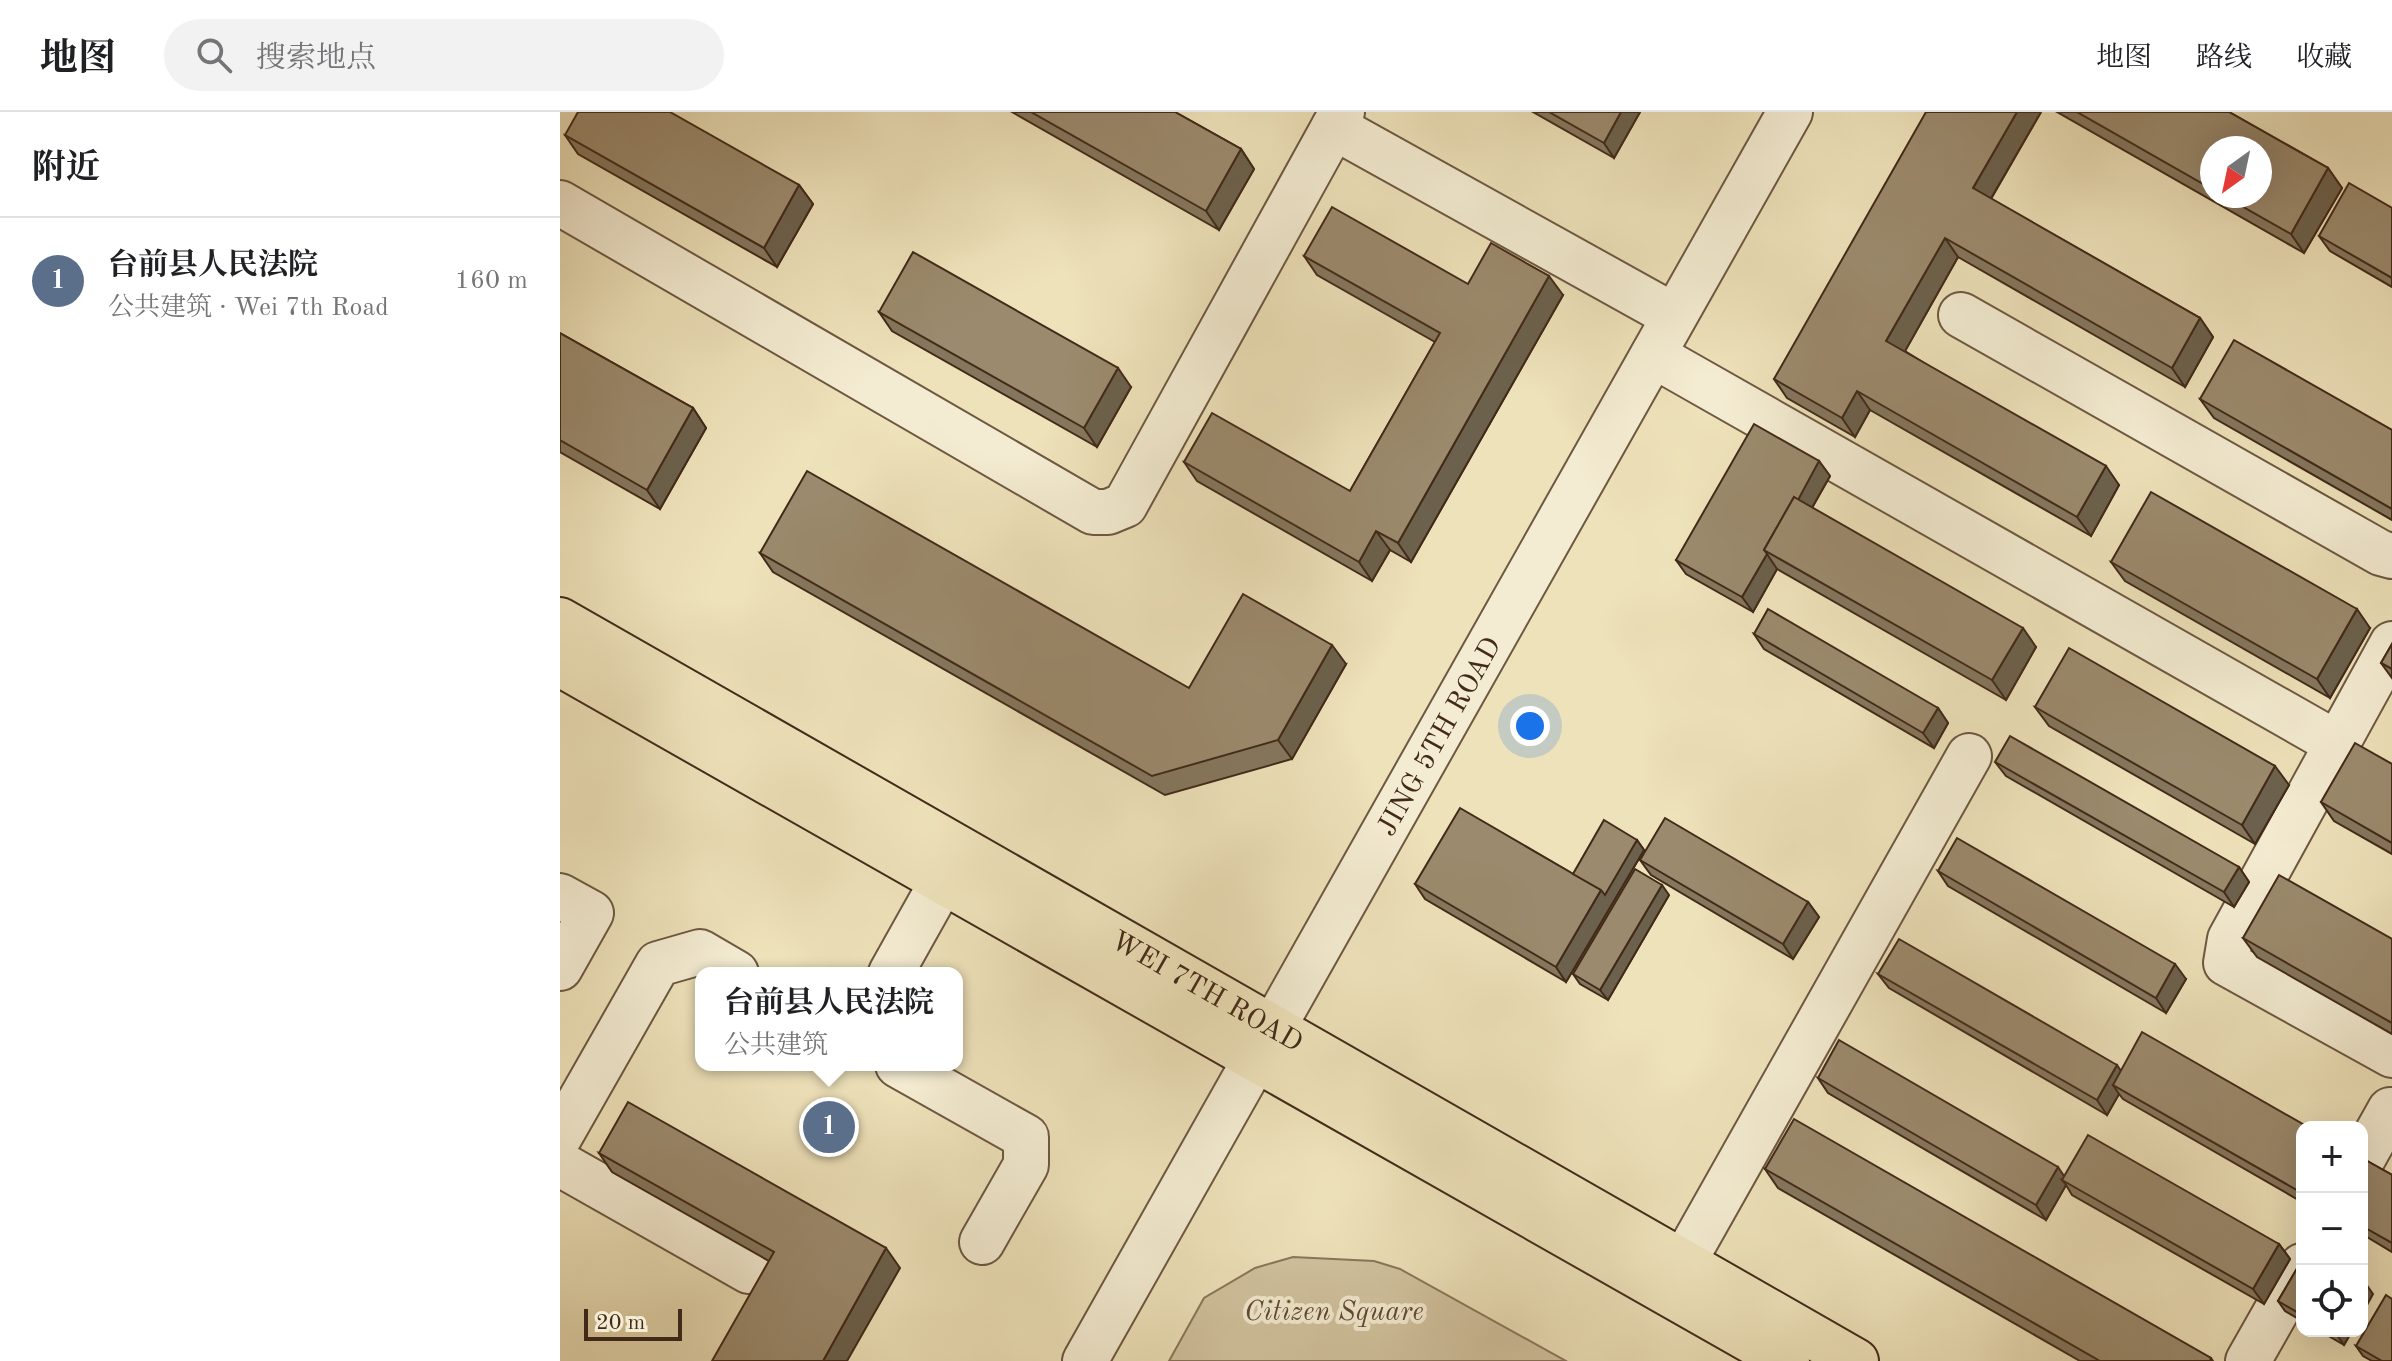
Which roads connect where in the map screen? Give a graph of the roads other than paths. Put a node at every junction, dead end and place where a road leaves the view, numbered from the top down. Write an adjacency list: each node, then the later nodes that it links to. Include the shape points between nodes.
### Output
1 (1790, 112): 5 (street, JING 5TH ROAD)
2 (1338, 119): 3 (street, via 1125,505 1108,512 1093,512); 5 (street)
3 (560, 203)
4 (1961, 315): 7 (street)
5 (1674, 316): 6 (street, JING 5TH ROAD)
6 (1653, 355): 11 (street); 18 (street, JING 5TH ROAD)
7 (2392, 556)
8 (560, 620): 18 (main road, WEI 7TH ROAD)
9 (2392, 644): 11 (street)
10 (564, 674): 13 (main road, WEI 7TH ROAD)
11 (2336, 743): 19 (street, via 2230,939 2226,963)
12 (1969, 756): 26 (street)
13 (942, 882): 16 (street); 18 (main road, WEI 7TH ROAD)
14 (560, 896): 17 (street, via 591,913)
15 (726, 967): 22 (street, via 700,952 658,964)
16 (894, 967)
17 (560, 968)
18 (1264, 1044): 26 (main road, WEI 7TH ROAD); 29 (street, JING 5TH ROAD); 30 (main road, WEI 7TH ROAD)
19 (2392, 1055)
20 (909, 1071): 25 (street, via 1026,1137 1026,1165)
21 (2390, 1110): 23 (street)
22 (560, 1136)
23 (2368, 1149)
24 (560, 1164): 27 (street)
25 (982, 1242)
26 (1683, 1263): 31 (main road, WEI 7TH ROAD)
27 (749, 1271)
28 (2296, 1277): 32 (street)
29 (1085, 1361)
30 (1787, 1361)
31 (1856, 1361)
32 (2248, 1361)

